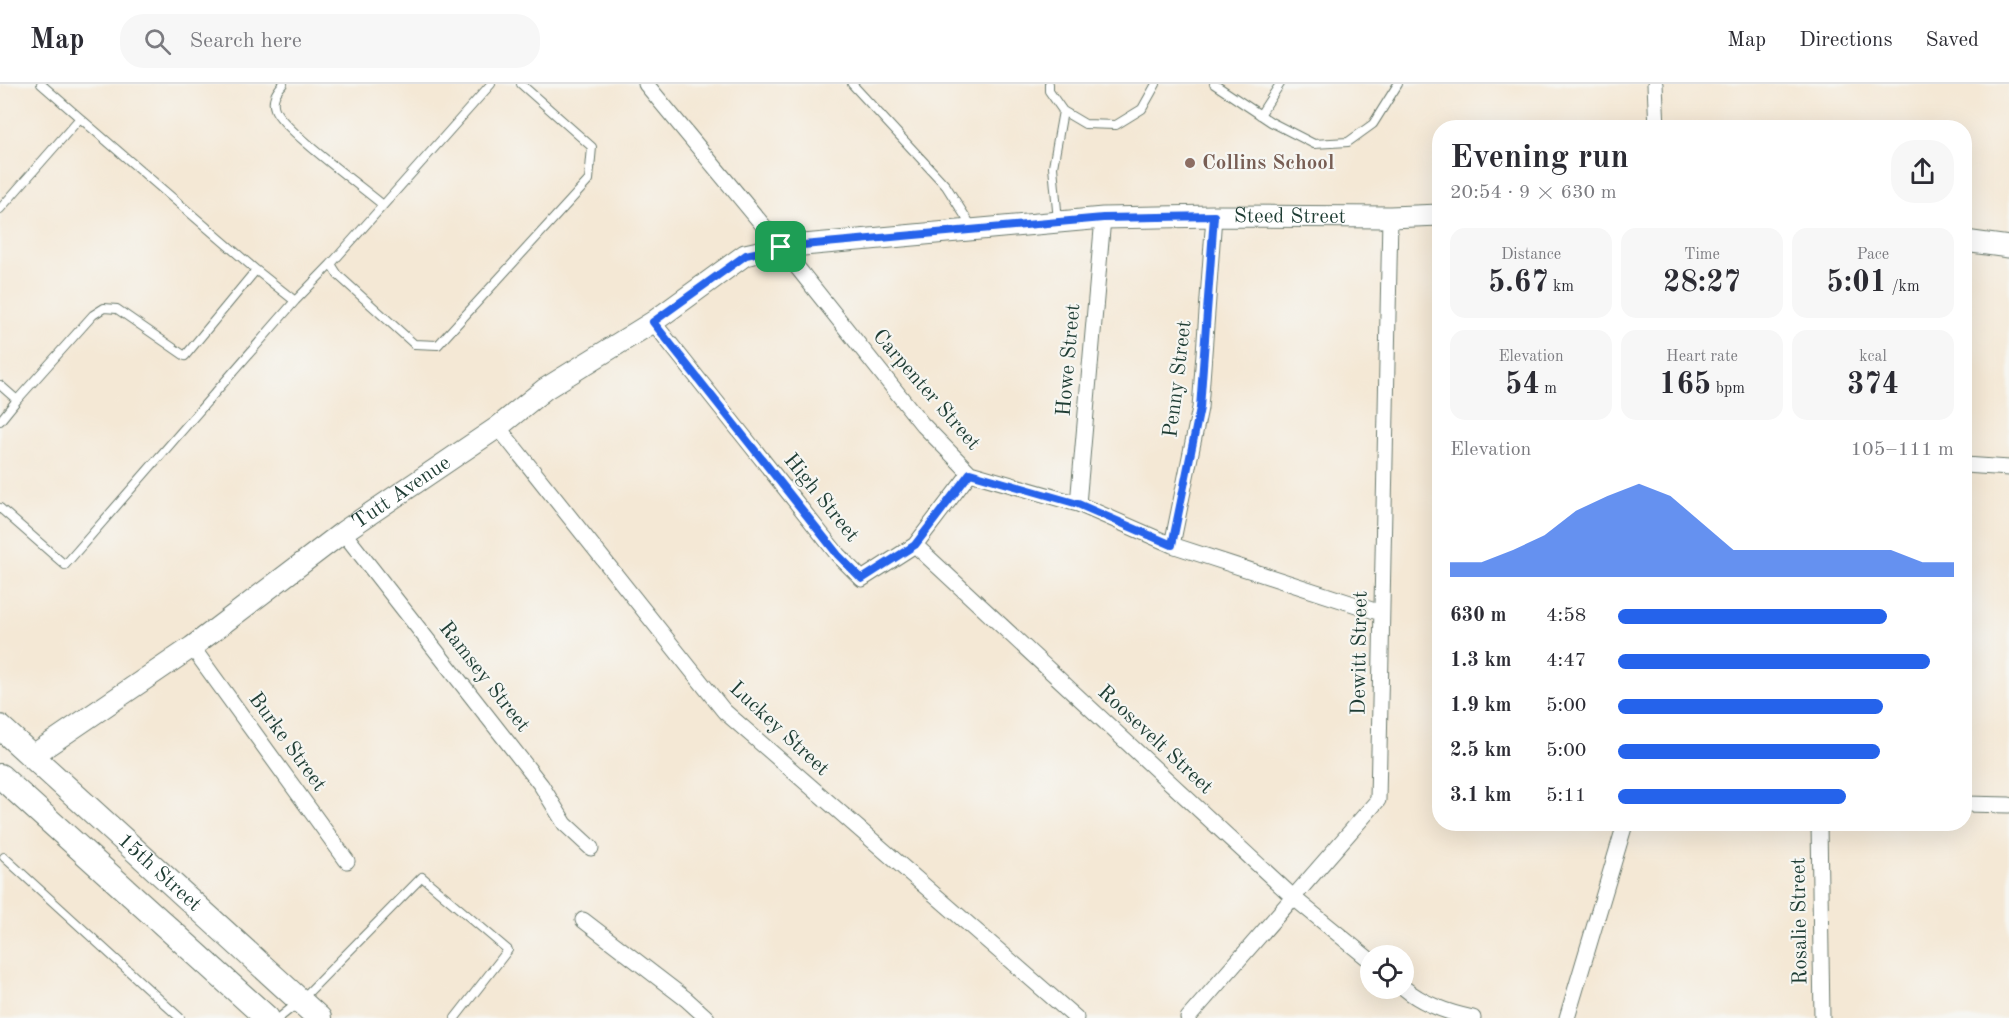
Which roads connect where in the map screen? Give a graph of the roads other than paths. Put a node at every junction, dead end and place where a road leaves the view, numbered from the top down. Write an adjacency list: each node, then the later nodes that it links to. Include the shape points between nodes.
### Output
1 (41, 84): 15 (lane)
2 (283, 84): 17 (lane, via 275,93 274,108 281,119)
3 (491, 84): 17 (lane)
4 (521, 84): 28 (lane, via 592,147 589,180 438,345 414,344 338,275)
5 (646, 84): 26 (street, Carpenter Street)
6 (852, 84): 24 (lane, via 946,186)
7 (1048, 84): 13 (lane)
8 (1156, 84): 13 (lane, via 1142,110 1116,125 1085,124)
9 (1214, 84): 14 (lane)
10 (1280, 84): 14 (lane)
11 (1398, 84): 14 (lane, via 1373,124 1348,142 1314,144)
12 (1655, 84): 16 (street)
13 (1063, 111): 23 (lane, via 1053,167)
14 (1260, 115)
15 (80, 118): 18 (lane); 29 (lane)
16 (1657, 120)
17 (382, 205): 28 (lane)
18 (0, 209)
19 (1432, 215): 21 (street, Steed Street)
20 (1214, 216): 21 (street, Steed Street); 22 (street, Steed Street); 43 (street, Penny Street, via 1200,408)
21 (1390, 217): 44 (street, Dewitt Street)
22 (1103, 218): 23 (street, Steed Street); 39 (street, Howe Street)
23 (1059, 223): 24 (street, Steed Street)
24 (974, 230): 26 (street, Steed Street)
25 (1972, 242): 27 (street)
26 (781, 247): 31 (street, Tutt Avenue, via 746,255); 38 (street, Carpenter Street, via 922,424)
27 (2009, 247)
28 (331, 264): 30 (lane)
29 (256, 270): 30 (lane); 33 (lane, via 185,356 117,309 104,308 93,315)
30 (295, 301): 40 (lane, via 65,565)
31 (653, 322): 35 (street, Tutt Avenue, via 545,390); 42 (street, High Street, via 838,555 862,579)
32 (0, 385): 33 (lane)
33 (17, 400): 34 (lane)
34 (0, 421)
35 (498, 427): 41 (street, Tutt Avenue); 67 (street, Luckey Street, via 724,711)
36 (1972, 465): 37 (street)
37 (2009, 468)
38 (970, 473): 39 (street, Carpenter Street); 42 (street, High Street)
39 (1078, 504): 43 (street, Carpenter Street)
40 (0, 508)
41 (344, 532): 45 (street, Tutt Avenue); 53 (street, Ramsey Street, via 541,785 565,824)
42 (915, 545): 56 (street, Roosevelt Street)
43 (1172, 545): 44 (street, Carpenter Street)
44 (1381, 613): 56 (street, Dewitt Street, via 1378,800)
45 (192, 647): 47 (street, Tutt Avenue); 55 (street, Burke Street)
46 (0, 727): 47 (main road, 15th Street)
47 (32, 756): 60 (main road, 15th Street)
48 (0, 776): 62 (main road, 15th Street)
49 (1972, 804): 50 (street)
50 (2009, 805)
51 (1623, 831): 70 (street)
52 (1819, 831): 71 (street, Rosalie Street)
53 (591, 848)
54 (4, 857): 61 (lane)
55 (347, 861)
56 (1294, 898): 58 (street, Roosevelt Street); 68 (street, Dewitt Street)
57 (583, 920): 66 (street)
58 (1360, 952)
59 (1414, 996): 69 (street, via 1453,1014)
60 (300, 1001): 63 (lane); 64 (main road, 15th Street); 65 (lane, via 422,877 508,950)
61 (180, 1018)
62 (267, 1018)
63 (279, 1018)
64 (319, 1018)
65 (455, 1018)
66 (707, 1018)
67 (1076, 1018)
68 (1188, 1018)
69 (1473, 1018)
70 (1567, 1018)
71 (1822, 1018)

